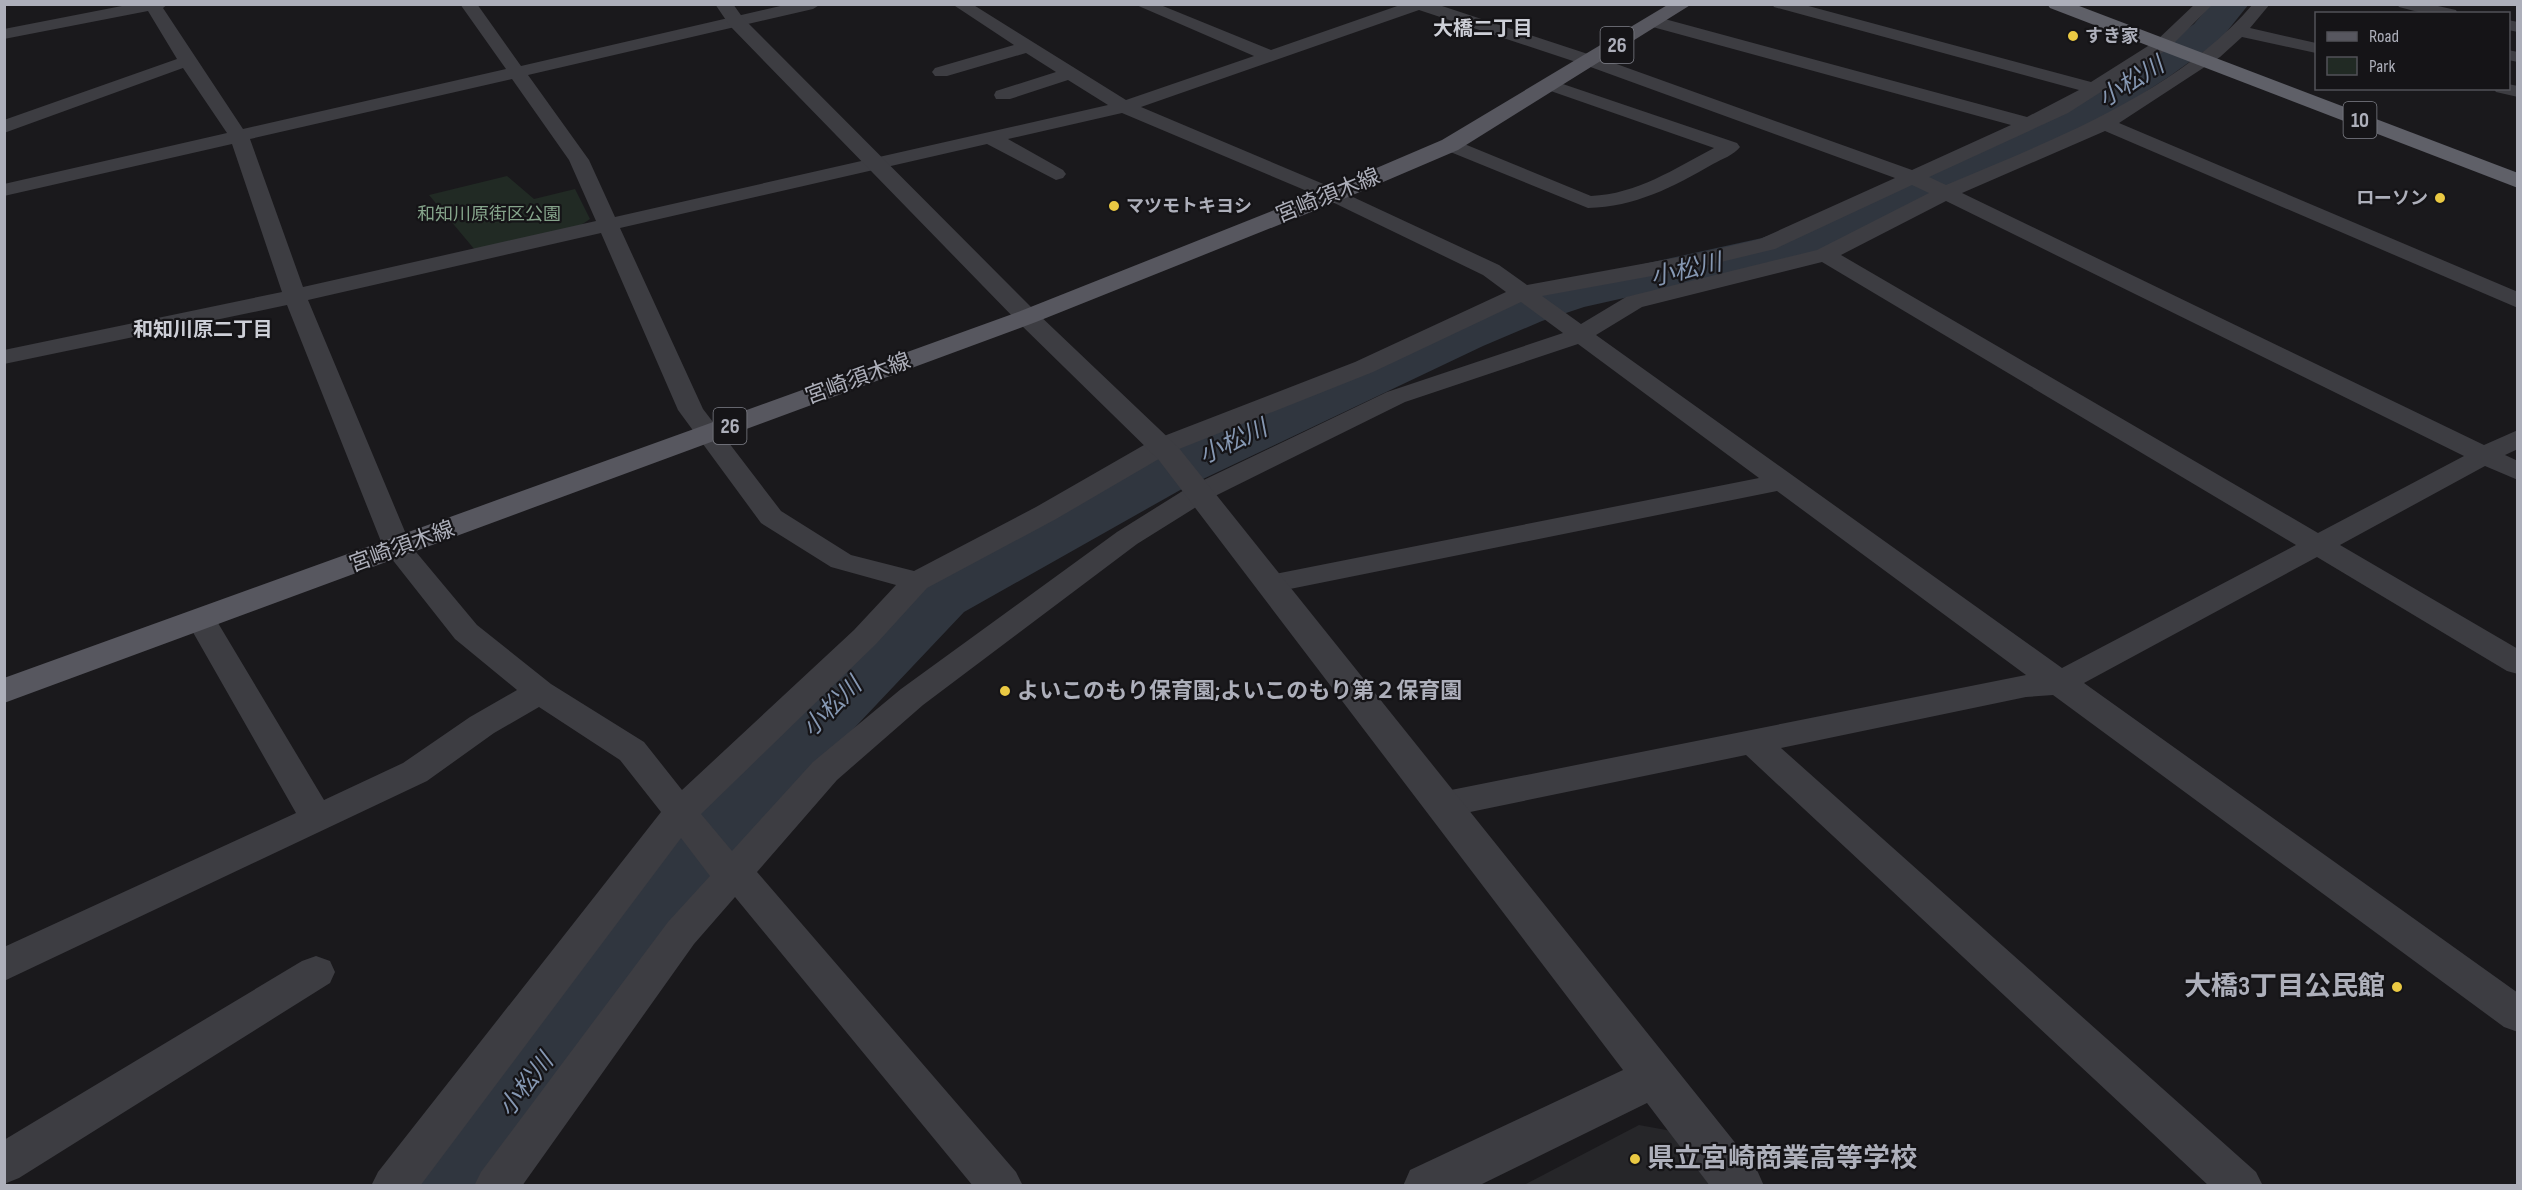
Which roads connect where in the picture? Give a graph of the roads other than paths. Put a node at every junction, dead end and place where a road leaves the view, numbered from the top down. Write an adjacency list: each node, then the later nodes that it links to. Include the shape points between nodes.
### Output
1 (468, 4): 30 (street)
2 (813, 4): 16 (street)
3 (960, 4): 21 (street)
4 (1142, 4): 23 (street)
5 (1683, 4): 17 (main road, 宮崎須木線 / 26)
6 (1780, 4): 31 (street)
7 (1828, 4): 25 (street)
8 (2056, 4): 20 (highway, 10)
9 (2085, 4): 20 (highway, 10)
10 (2205, 4): 20 (street)
11 (2262, 4): 18 (street)
12 (2405, 4): 15 (street)
13 (155, 5): 19 (street); 27 (street)
14 (1419, 5): 23 (street); 26 (street)
15 (2441, 12)
16 (730, 13): 30 (street); 41 (street)
17 (1655, 22): 26 (main road, 宮崎須木線 / 26); 35 (street)
18 (2239, 31): 22 (street); 24 (street)
19 (4, 34)
20 (2169, 42): 24 (highway, 10); 31 (street, via 2115,74)
21 (1027, 46): 28 (street); 29 (street)
22 (2315, 48)
23 (1269, 56): 34 (street)
24 (2206, 56): 36 (street); 42 (highway, 10); 45 (highway, 10)
25 (2048, 58)
26 (1591, 61): 32 (main road, 宮崎須木線 / 26); 44 (street)
27 (187, 62): 37 (street); 38 (street)
28 (941, 72)
29 (1070, 73): 33 (street); 34 (street)
30 (517, 74): 38 (street); 49 (street, via 579,160)
31 (2093, 78): 35 (street, via 2061,109)
32 (1551, 85): 40 (main road, 宮崎須木線 / 26); 40 (street, via 1730,147 1628,199 1601,203 1588,202)
33 (1003, 95)
34 (1124, 107): 39 (street); 48 (street)
35 (2026, 123): 44 (street)
36 (2105, 124): 47 (street); 53 (street)
37 (4, 127)
38 (239, 137): 46 (street); 52 (street)
39 (991, 138): 41 (street); 43 (street)
40 (1449, 145): 48 (main road, 宮崎須木線 / 26)
41 (877, 165): 49 (street); 54 (street)
42 (2517, 167)
43 (1056, 174)
44 (1912, 177): 47 (street); 51 (street, via 1767,244)
45 (2517, 181)
46 (4, 190)
47 (1948, 192): 50 (street); 60 (street)
48 (1333, 195): 51 (street, via 1491,270); 54 (main road, 宮崎須木線 / 26)
49 (607, 226): 52 (street); 57 (street, via 691,410)
50 (1825, 255): 55 (street, via 1634,302); 64 (street)
51 (1522, 293): 55 (street); 59 (street, via 1364,367)
52 (294, 296): 56 (street); 65 (street)
53 (2517, 301)
54 (1027, 317): 57 (main road, 宮崎須木線 / 26); 59 (street)
55 (1568, 327): 62 (street); 63 (street, via 1396,397)
56 (4, 357)
57 (708, 434): 65 (main road, 宮崎須木線 / 26); 66 (street, via 771,517 841,561)
58 (2517, 438): 60 (street)
59 (1164, 450): 63 (street); 66 (street)
60 (2483, 455): 61 (street); 64 (street)
61 (2517, 472)
62 (1782, 482): 67 (street); 70 (street)
63 (1195, 488): 67 (street); 77 (street, via 912,698 825,771)
64 (2319, 546): 69 (street); 70 (street)
65 (398, 549): 68 (main road, 宮崎須木線 / 26); 72 (street, via 466,632)
66 (917, 581): 75 (street, via 865,637)
67 (1270, 584): 74 (street)
68 (201, 620): 71 (main road, 宮崎須木線 / 26); 76 (street)
69 (2517, 663)
70 (2059, 683): 73 (street, via 2026,686); 80 (street)
71 (4, 691)
72 (540, 692): 75 (street, via 632,751); 76 (street, via 482,725 415,772)
73 (1753, 742): 74 (street); 88 (street)
74 (1441, 805): 81 (street)
75 (681, 812): 77 (street); 83 (street)
76 (317, 819): 78 (street)
77 (730, 871): 84 (street); 85 (street)
78 (4, 965)
79 (316, 972): 82 (street)
80 (2517, 1015)
81 (1655, 1077): 86 (street); 87 (street)
82 (4, 1164)
83 (393, 1185)
84 (496, 1185)
85 (1001, 1185)
86 (1427, 1185)
87 (1740, 1185)
88 (2241, 1185)

